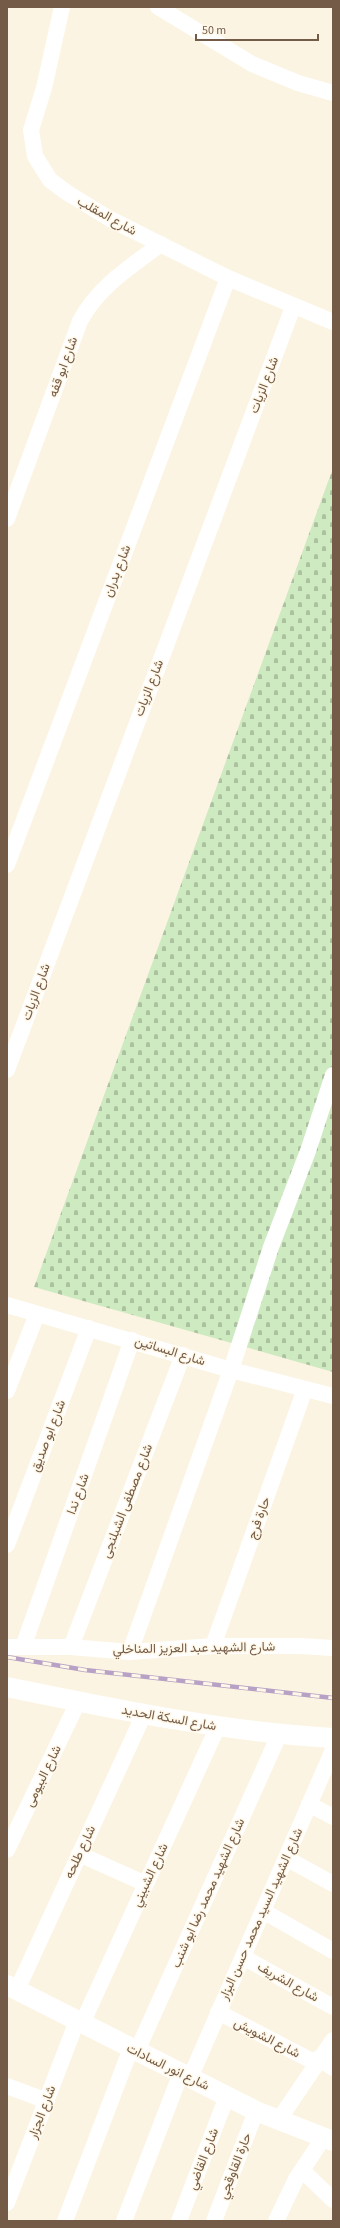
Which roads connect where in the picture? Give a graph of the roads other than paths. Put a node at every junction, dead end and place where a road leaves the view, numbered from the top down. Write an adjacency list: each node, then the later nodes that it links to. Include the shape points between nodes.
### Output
1 (62, 7): 4 (street, شارع المقلب, via 44,88 32,121 31,139 35,156 47,176 66,192 110,219)
2 (158, 7): 3 (street, via 252,64 298,83)
3 (333, 93)
4 (161, 244): 5 (street, شارع المقلب); 8 (street, شارع ابو قفه, via 108,283 80,320)
5 (228, 278): 6 (street, شارع المقلب); 9 (street, شارع بدران)
6 (293, 307): 7 (street, شارع المقلب); 10 (street, شارع الزيات)
7 (333, 322)
8 (7, 519)
9 (7, 865)
10 (7, 1070)
11 (333, 1075): 17 (street, via 308,1151 271,1247)
12 (7, 1305): 13 (street, شارع البساتين)
13 (37, 1314): 14 (street, شارع البساتين); 19 (street)
14 (89, 1328): 15 (street, شارع البساتين); 21 (street, شارع ابو صديق)
15 (132, 1340): 16 (street, شارع البساتين); 24 (street, شارع ندا)
16 (183, 1355): 17 (street, شارع البساتين); 25 (street, شارع مصطفى الشبلنجى)
17 (231, 1370): 18 (street, شارع البساتين); 27 (street)
18 (305, 1389): 20 (street, شارع البساتين); 22 (street, حارة فرج)
19 (7, 1392)
20 (333, 1396)
21 (7, 1545)
22 (213, 1646): 26 (street, شارع الشهيد عبد العزيز المناخلي); 27 (street, شارع الشهيد عبد العزيز المناخلي)
23 (7, 1647): 24 (street, شارع الشهيد عبد العزيز المناخلي)
24 (23, 1647): 25 (street, شارع الشهيد عبد العزيز المناخلي)
25 (71, 1647): 27 (street, شارع الشهيد عبد العزيز المناخلي)
26 (333, 1648)
27 (130, 1652)
28 (7, 1687): 29 (street, شارع السكة الحديد)
29 (78, 1702): 30 (street, شارع السكة الحديد); 37 (street, شارع البيومى)
30 (144, 1714): 31 (street, شارع السكة الحديد); 38 (street, شارع طلحه)
31 (218, 1726): 32 (street, شارع السكة الحديد); 40 (street, شارع الشبيني)
32 (279, 1735): 33 (street, شارع السكة الحديد); 50 (street, شارع الشهيد محمد رضا ابو شنب)
33 (333, 1738)
34 (333, 1750): 35 (street, شارع الشهيد السيد محمد حسن البزار)
35 (309, 1804): 36 (street); 39 (street, شارع الشهيد السيد محمد حسن البزار)
36 (333, 1817)
37 (7, 1850)
38 (79, 1854): 40 (street); 45 (street, شارع طلحه)
39 (286, 1858): 41 (street); 42 (street, شارع الشهيد السيد محمد حسن البزار)
40 (146, 1884): 48 (street, شارع الشبيني)
41 (333, 1884)
42 (262, 1911): 43 (street); 44 (street, شارع الشهيد السيد محمد حسن البزار)
43 (333, 1951)
44 (242, 1957): 46 (street, شارع الشريف); 47 (street, شارع الشهيد السيد محمد حسن البزار)
45 (10, 1988): 48 (street, شارع انور السادات)
46 (333, 2007)
47 (218, 2012): 51 (street, شارع الشويش); 53 (street, شارع الشهيد السيد محمد حسن البزار)
48 (80, 2022): 50 (street, شارع انور السادات); 56 (street, شارع الجزار)
49 (333, 2040): 51 (street)
50 (134, 2050): 53 (street, شارع انور السادات); 64 (street, شارع الشهيد محمد رضا ابو شنب)
51 (318, 2061): 52 (street, شارع الشويش); 58 (street)
52 (333, 2068)
53 (186, 2075): 55 (street, شارع انور السادات); 65 (street, شارع الشهيد السيد محمد حسن البزار)
54 (7, 2086): 56 (street)
55 (227, 2096): 57 (street, شارع انور السادات); 66 (street, شارع القاضي)
56 (47, 2101): 61 (street, شارع الجزار)
57 (256, 2111): 58 (street, شارع انور السادات); 67 (street, حارة القاوقجي)
58 (278, 2121): 59 (street, شارع انور السادات)
59 (328, 2139): 60 (street)
60 (302, 2170): 62 (street); 68 (street)
61 (12, 2174): 63 (street, شارع الجزار)
62 (333, 2200)
63 (7, 2203)
64 (65, 2221)
65 (124, 2221)
66 (179, 2221)
67 (214, 2221)
68 (276, 2221)

